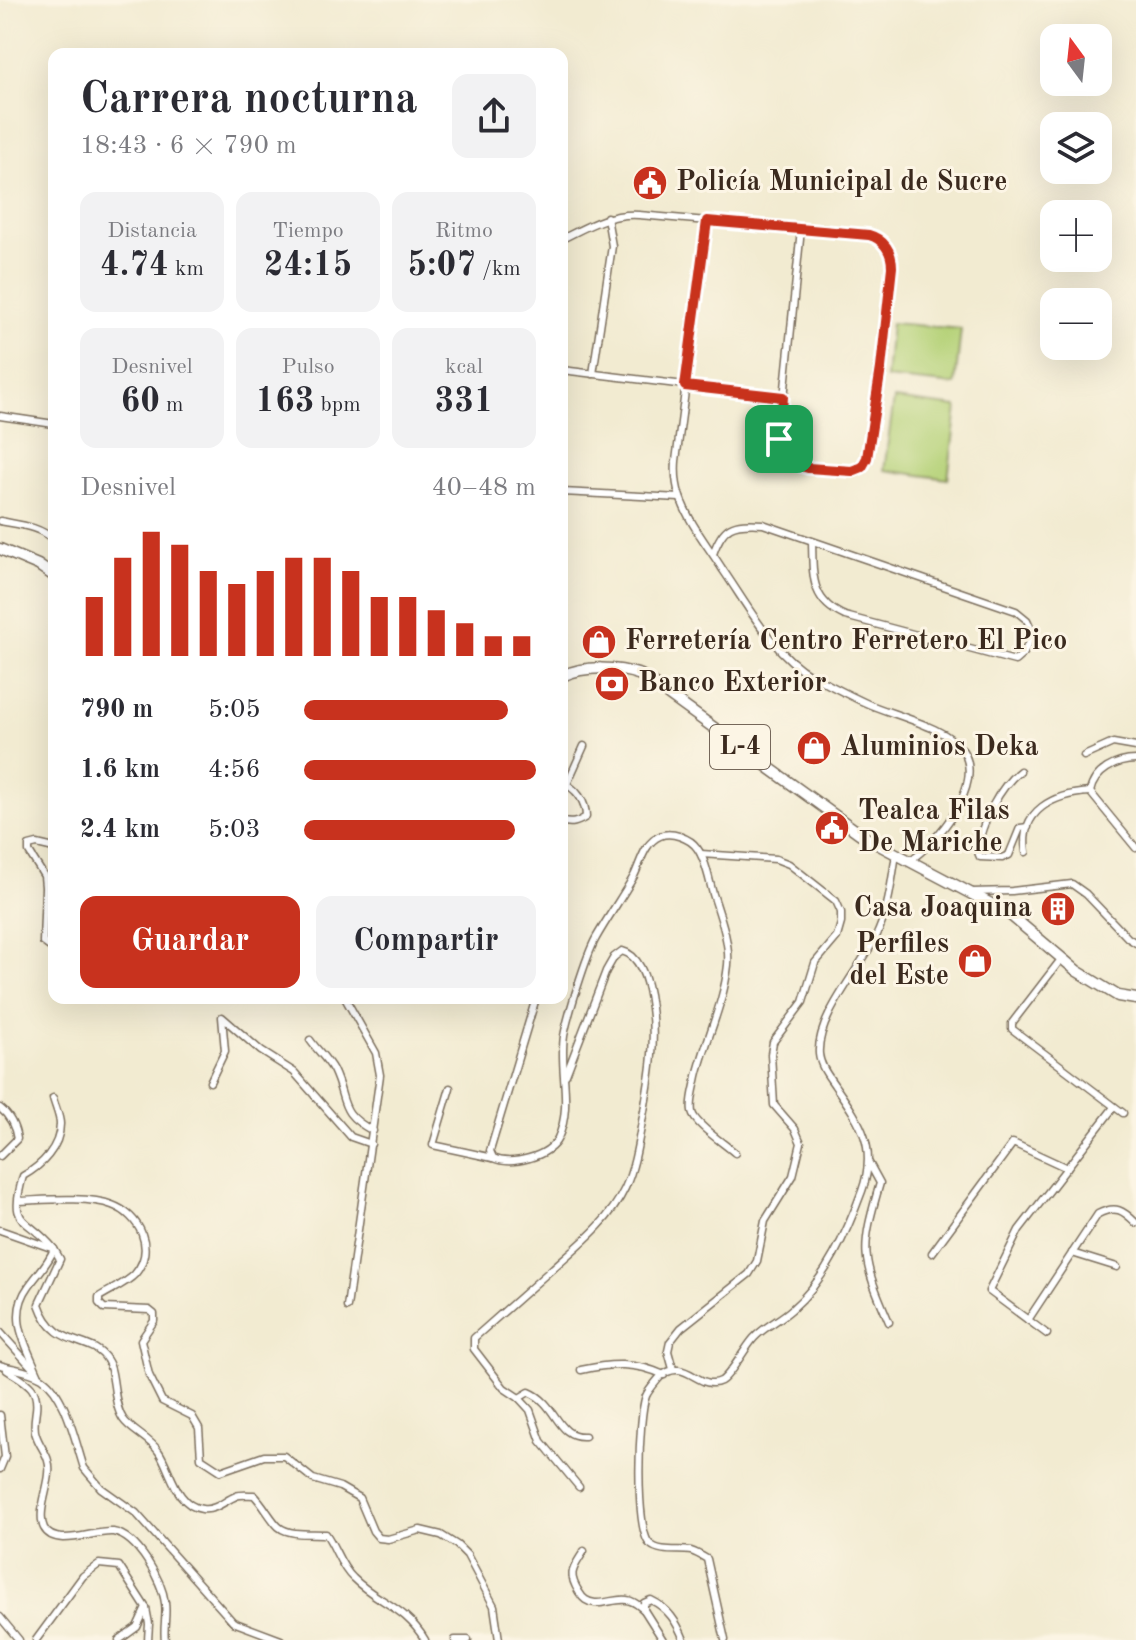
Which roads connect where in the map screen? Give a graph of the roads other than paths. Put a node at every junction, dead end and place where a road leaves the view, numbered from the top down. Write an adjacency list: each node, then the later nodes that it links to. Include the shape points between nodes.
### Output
1 (607, 217): 2 (street); 4 (street); 6 (street, via 612,246)
2 (707, 221): 3 (street); 7 (street)
3 (801, 229): 8 (street); 8 (street, via 869,235 878,238 892,258 881,368 862,467 852,471 791,463 779,448)
4 (568, 236)
5 (568, 371): 6 (street)
6 (593, 374): 7 (street)
7 (685, 386): 8 (street); 12 (street, via 675,478)
8 (783, 397)
9 (0, 416): 10 (street)
10 (48, 423)
11 (568, 492): 12 (street)
12 (680, 498): 17 (street)
13 (0, 521): 14 (street)
14 (48, 535)
15 (812, 541): 15 (street, via 1016,611 1033,633 1029,644 1015,661 831,610 821,601 816,584); 17 (street, via 744,523 719,535)
16 (0, 549): 18 (main road)
17 (713, 554): 35 (street, via 768,636 809,674 954,740 963,751 970,767 965,793 938,835)
18 (48, 572)
19 (568, 675): 34 (main road, L-4, via 592,669 641,675 866,838)
20 (584, 746): 25 (street)
21 (1136, 747): 22 (street, via 1113,743)
22 (1084, 756)
23 (1136, 760): 27 (street, via 1109,765 1091,783)
24 (1020, 771): 29 (street, via 1000,793 979,839 980,857 1009,855 1020,828)
25 (568, 776)
26 (568, 788): 28 (street, via 583,803 586,817)
27 (1090, 792): 29 (street, via 1047,802); 31 (street)
28 (568, 824)
29 (1028, 827): 32 (street)
30 (48, 847): 38 (street, via 29,846 44,876 43,942)
31 (1136, 848)
32 (1026, 852)
33 (701, 854): 44 (street, via 696,846 670,834 652,841 644,852 594,941 565,1036); 53 (street, via 728,962 692,1113); 71 (street, via 789,864 836,901 841,923 837,937 815,963 803,1002 773,1042 774,1105 801,1143 793,1176 765,1221 749,1274 670,1342)
34 (896, 854): 35 (main road, L-4); 56 (street, via 878,932 835,1003 819,1056 856,1116 868,1144)
35 (909, 861): 36 (main road, L-4)
36 (968, 892): 37 (street, via 1072,884); 39 (main road, L-4, via 1008,913)
37 (1136, 943)
38 (48, 946)
39 (1062, 958): 40 (main road, L-4, via 1118,996); 48 (street, via 1012,1029)
40 (1136, 999)
41 (348, 1004): 51 (street, via 379,1060)
42 (534, 1004): 55 (street, via 490,1151)
43 (310, 1040): 51 (street, via 334,1072 349,1115)
44 (565, 1078): 55 (street, via 565,1120 557,1141 548,1150 517,1161); 75 (street, via 606,971 614,957 630,953 650,995 654,1026 651,1076 626,1185 596,1230 474,1338 479,1357)
45 (210, 1082): 52 (street, via 225,1051 222,1017 294,1072 351,1137)
46 (450, 1088): 55 (street, via 433,1145)
47 (53, 1098): 58 (street, via 60,1123 55,1141 37,1169 23,1176)
48 (1114, 1107): 50 (street); 57 (street)
49 (0, 1108): 54 (street, via 17,1139)
50 (1123, 1113)
51 (373, 1131): 52 (street)
52 (371, 1144): 65 (street)
53 (735, 1153)
54 (0, 1156)
55 (493, 1158)
56 (869, 1163): 67 (street, via 880,1183 866,1229 865,1259); 71 (street, via 837,1248 816,1285 791,1311 764,1327 719,1382 706,1383)
57 (1067, 1168): 62 (street, via 1013,1143); 66 (street, via 1019,1230 989,1291)
58 (19, 1201): 61 (street, via 18,1217); 93 (street, via 111,1204 134,1218 143,1235 145,1258 134,1275 99,1297 99,1303 154,1314 141,1340 149,1375 162,1401 192,1416 199,1428 201,1458 221,1471 264,1456 284,1456 313,1479 359,1498 379,1538 420,1530 441,1535 467,1555 494,1606)
59 (1136, 1223): 63 (street, via 1124,1211 1106,1210)
60 (0, 1230): 61 (street)
61 (54, 1249): 74 (street, via 20,1298 17,1311); 90 (street, via 60,1259 39,1304 42,1313 67,1340 94,1348 108,1361 124,1420 159,1452 184,1498 199,1509 212,1509 238,1495 254,1495 278,1526 326,1534 354,1579 414,1620)
62 (932, 1253)
63 (1072, 1253): 64 (street); 66 (street)
64 (1117, 1267)
65 (347, 1307)
66 (1028, 1320): 69 (street)
67 (889, 1322)
68 (0, 1332): 74 (street)
69 (1047, 1334)
70 (0, 1365): 74 (street); 88 (street, via 37,1397 36,1434 50,1469 44,1528 61,1540 115,1532 135,1544 156,1575 165,1604)
71 (673, 1369): 73 (street)
72 (581, 1370): 73 (street, via 628,1364)
73 (664, 1375): 96 (street, via 646,1396 638,1495 642,1526 647,1543 657,1549 694,1552 707,1559)
74 (39, 1376): 89 (street, via 59,1396 91,1479 136,1513 233,1622)
75 (519, 1398): 77 (street, via 529,1392 536,1395 548,1403 565,1431); 79 (street, via 530,1410 541,1441)
76 (0, 1415): 78 (street, via 5,1457)
77 (585, 1436)
78 (0, 1469)
79 (579, 1487)
80 (584, 1551): 82 (street, via 572,1570 572,1581 583,1597 590,1603 624,1599)
81 (146, 1608): 85 (street, via 119,1566 99,1564 83,1576); 86 (street, via 137,1627); 87 (street)
82 (644, 1610): 94 (street); 95 (street, via 644,1603 651,1600 659,1604 678,1623)
83 (0, 1617): 84 (street)
84 (19, 1640)
85 (36, 1640)
86 (119, 1640)
87 (148, 1640)
88 (165, 1640)
89 (281, 1640)
90 (425, 1640)
91 (455, 1640): 92 (street)
92 (468, 1640)
93 (499, 1640)
94 (663, 1640)
95 (684, 1640)
96 (725, 1640)

